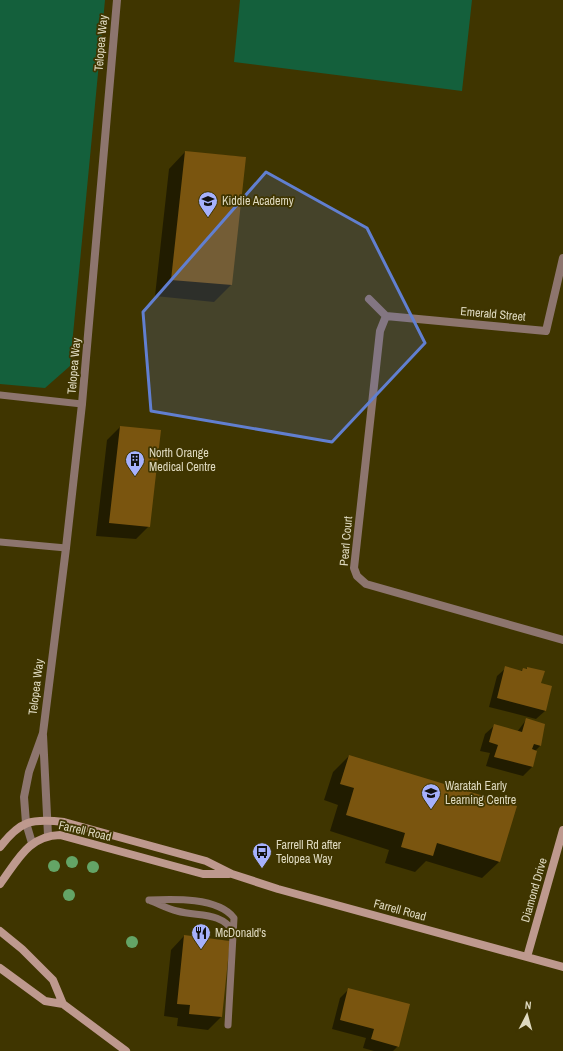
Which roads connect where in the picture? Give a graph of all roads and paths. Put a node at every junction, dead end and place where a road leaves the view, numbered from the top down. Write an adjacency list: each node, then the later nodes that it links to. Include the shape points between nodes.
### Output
1 (117, 0): 6 (street, Telopea Way)
2 (563, 258): 4 (street, Emerald Street, via 546,331)
3 (369, 299): 4 (street)
4 (386, 316): 9 (street, Pearl Court, via 380,331 354,568 357,576 366,584)
5 (0, 395): 6 (lane)
6 (82, 404): 8 (street, Telopea Way)
7 (0, 542): 8 (lane)
8 (66, 548): 10 (street, Telopea Way)
9 (563, 640)
10 (43, 733): 11 (street, Telopea Way); 12 (street, Telopea Way, via 29,772 24,797)
11 (46, 820): 12 (street, Farrell Road); 14 (street, Telopea Way); 17 (street, Farrell Road, via 64,822 206,862)
12 (26, 823): 15 (street, Telopea Way); 16 (street, Farrell Road, via 10,834)
13 (563, 830): 21 (street, Diamond Drive)
14 (48, 836): 15 (street, Farrell Road); 17 (street, Farrell Road, via 60,835 203,874)
15 (32, 843): 18 (street, Farrell Road)
16 (0, 847)
17 (232, 874): 21 (street, Farrell Road)
18 (0, 884)
19 (0, 932): 24 (street, via 22,949 53,980)
20 (234, 932): 20 (lane, via 234,918 230,912 222,908 198,901 149,900 177,911 219,918 228,923); 25 (lane)
21 (527, 957): 22 (street, Farrell Road)
22 (563, 967)
23 (0, 968): 24 (street, via 45,1001)
24 (63, 1004): 26 (street)
25 (228, 1025)
26 (126, 1051)

